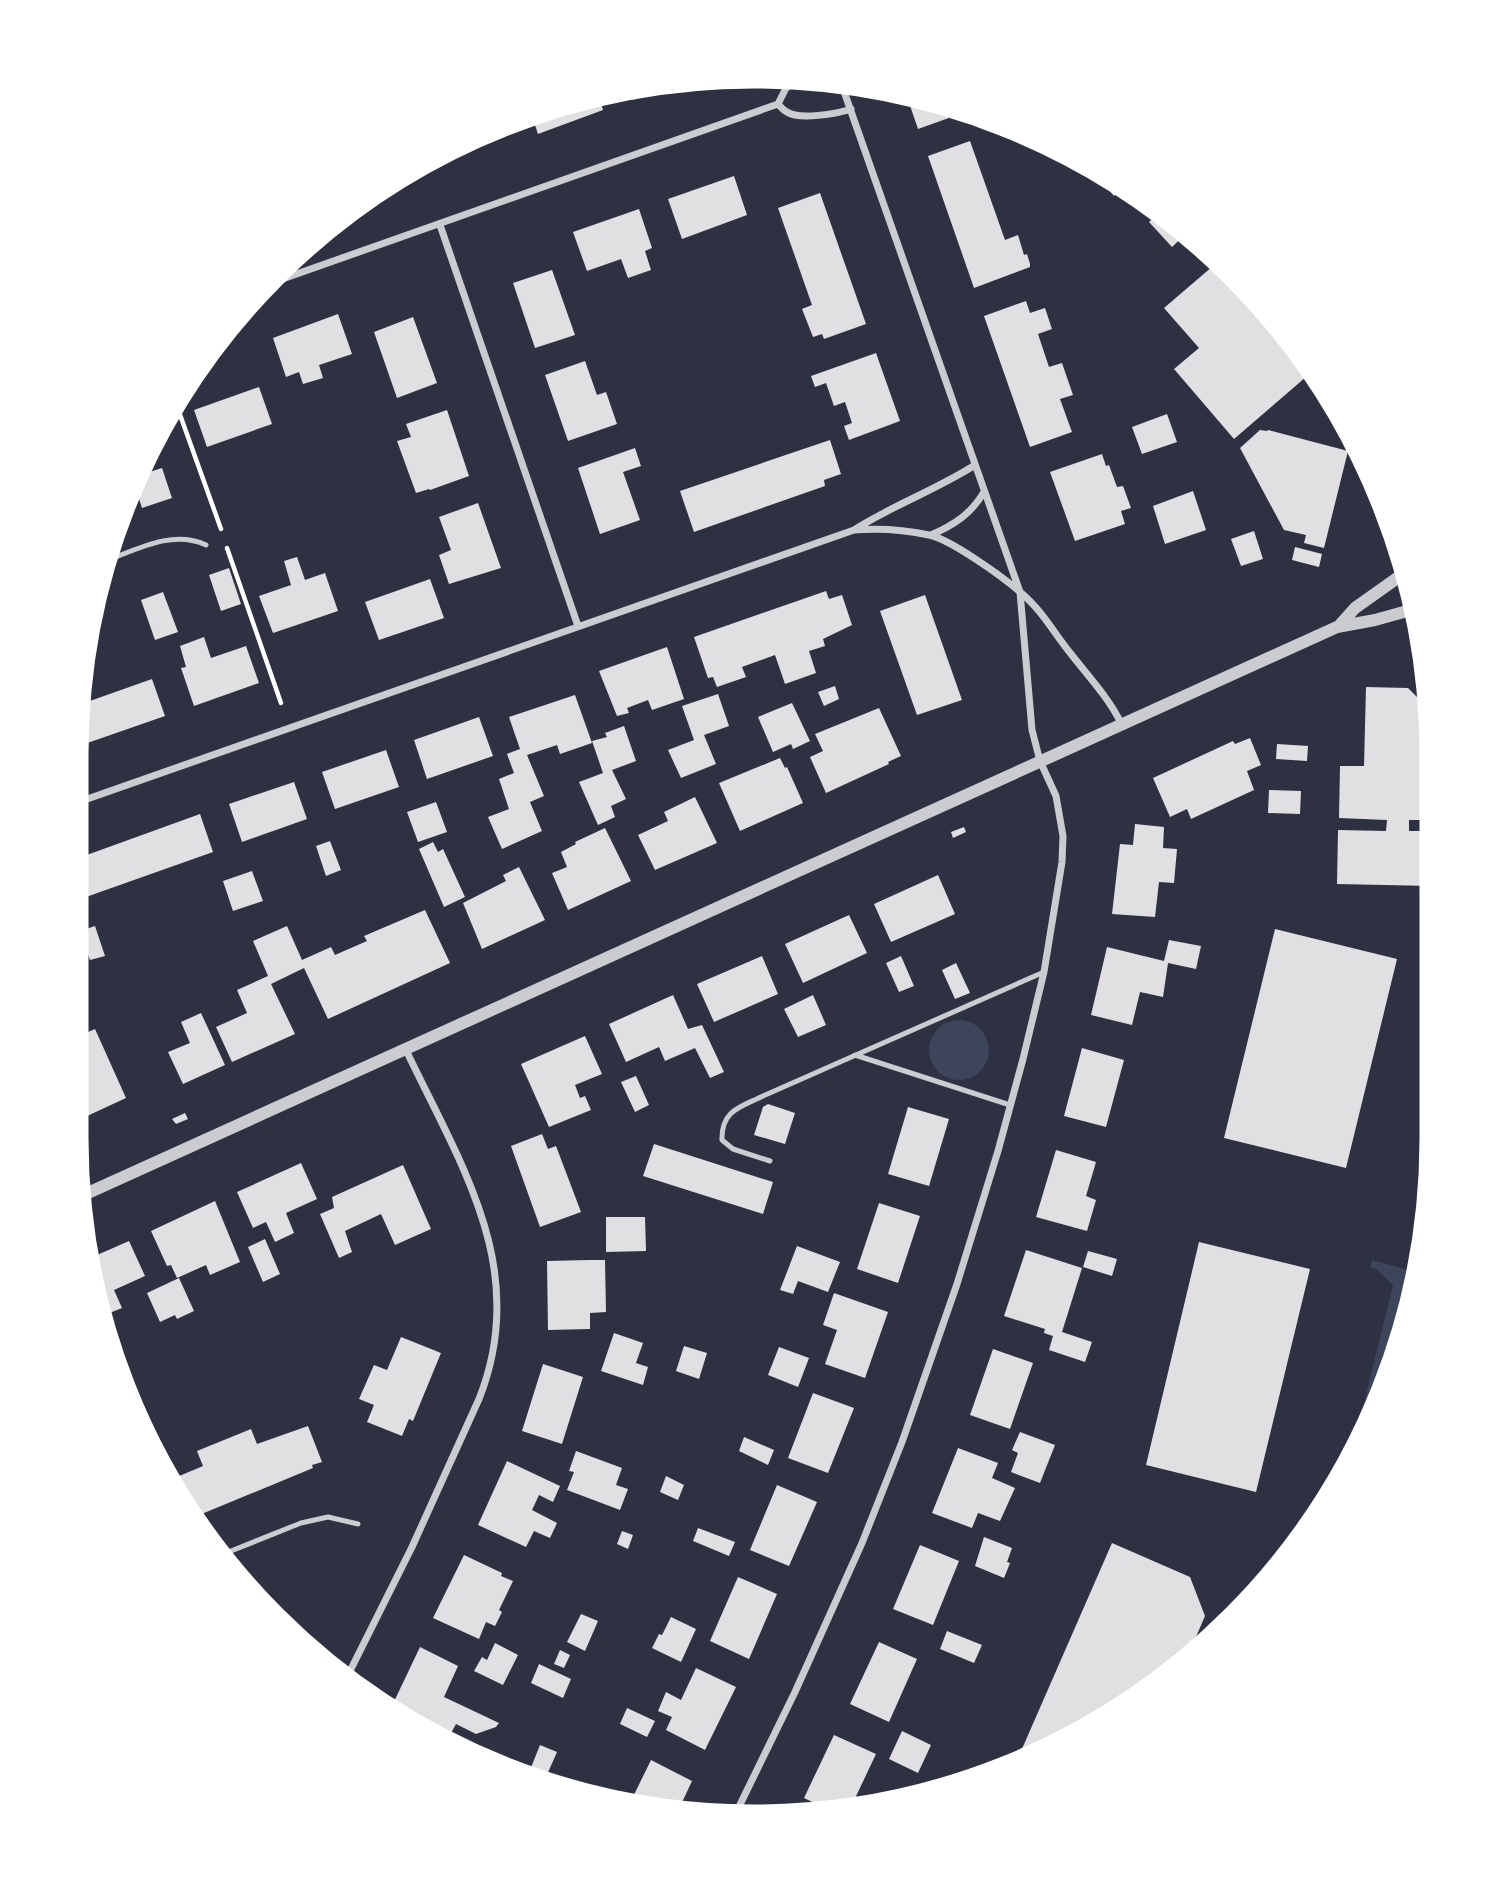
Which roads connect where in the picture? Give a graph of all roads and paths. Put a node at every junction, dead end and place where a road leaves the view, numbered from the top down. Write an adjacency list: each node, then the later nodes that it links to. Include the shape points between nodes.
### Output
1 (792, 85): 3 (street)
2 (844, 90): 4 (street)
3 (778, 104): 4 (street, via 788,114 797,115); 5 (street)
4 (851, 109): 8 (street)
5 (440, 225): 6 (street); 17 (street)
6 (280, 280)
7 (179, 411): 19 (path)
8 (975, 465): 9 (street); 10 (street)
9 (984, 492): 11 (street, via 965,517); 15 (street)
10 (854, 530): 11 (street); 17 (street)
11 (932, 535): 15 (street)
12 (206, 545): 13 (lane, via 192,538 172,538)
13 (114, 558)
14 (1400, 576): 18 (street)
15 (1020, 592): 20 (street, via 1093,680); 21 (street, via 1032,730)
16 (1408, 610): 18 (street)
17 (578, 626): 22 (street)
18 (1337, 627): 20 (street)
19 (281, 703)
20 (1121, 723): 21 (street)
21 (1040, 761): 23 (street, via 1056,796 1063,836); 24 (street)
22 (84, 800)
23 (1044, 972): 25 (lane); 26 (street)
24 (405, 1050): 28 (street); 31 (street, via 487,1228 497,1317 488,1377 479,1399)
25 (855, 1055): 26 (lane); 27 (lane, via 727,1115 722,1140 733,1149)
26 (1010, 1105): 32 (street, via 969,1246 902,1442 826,1626)
27 (770, 1161)
28 (86, 1194)
29 (358, 1524): 30 (lane, via 328,1517)
30 (227, 1553)
31 (349, 1673)
32 (738, 1809)

